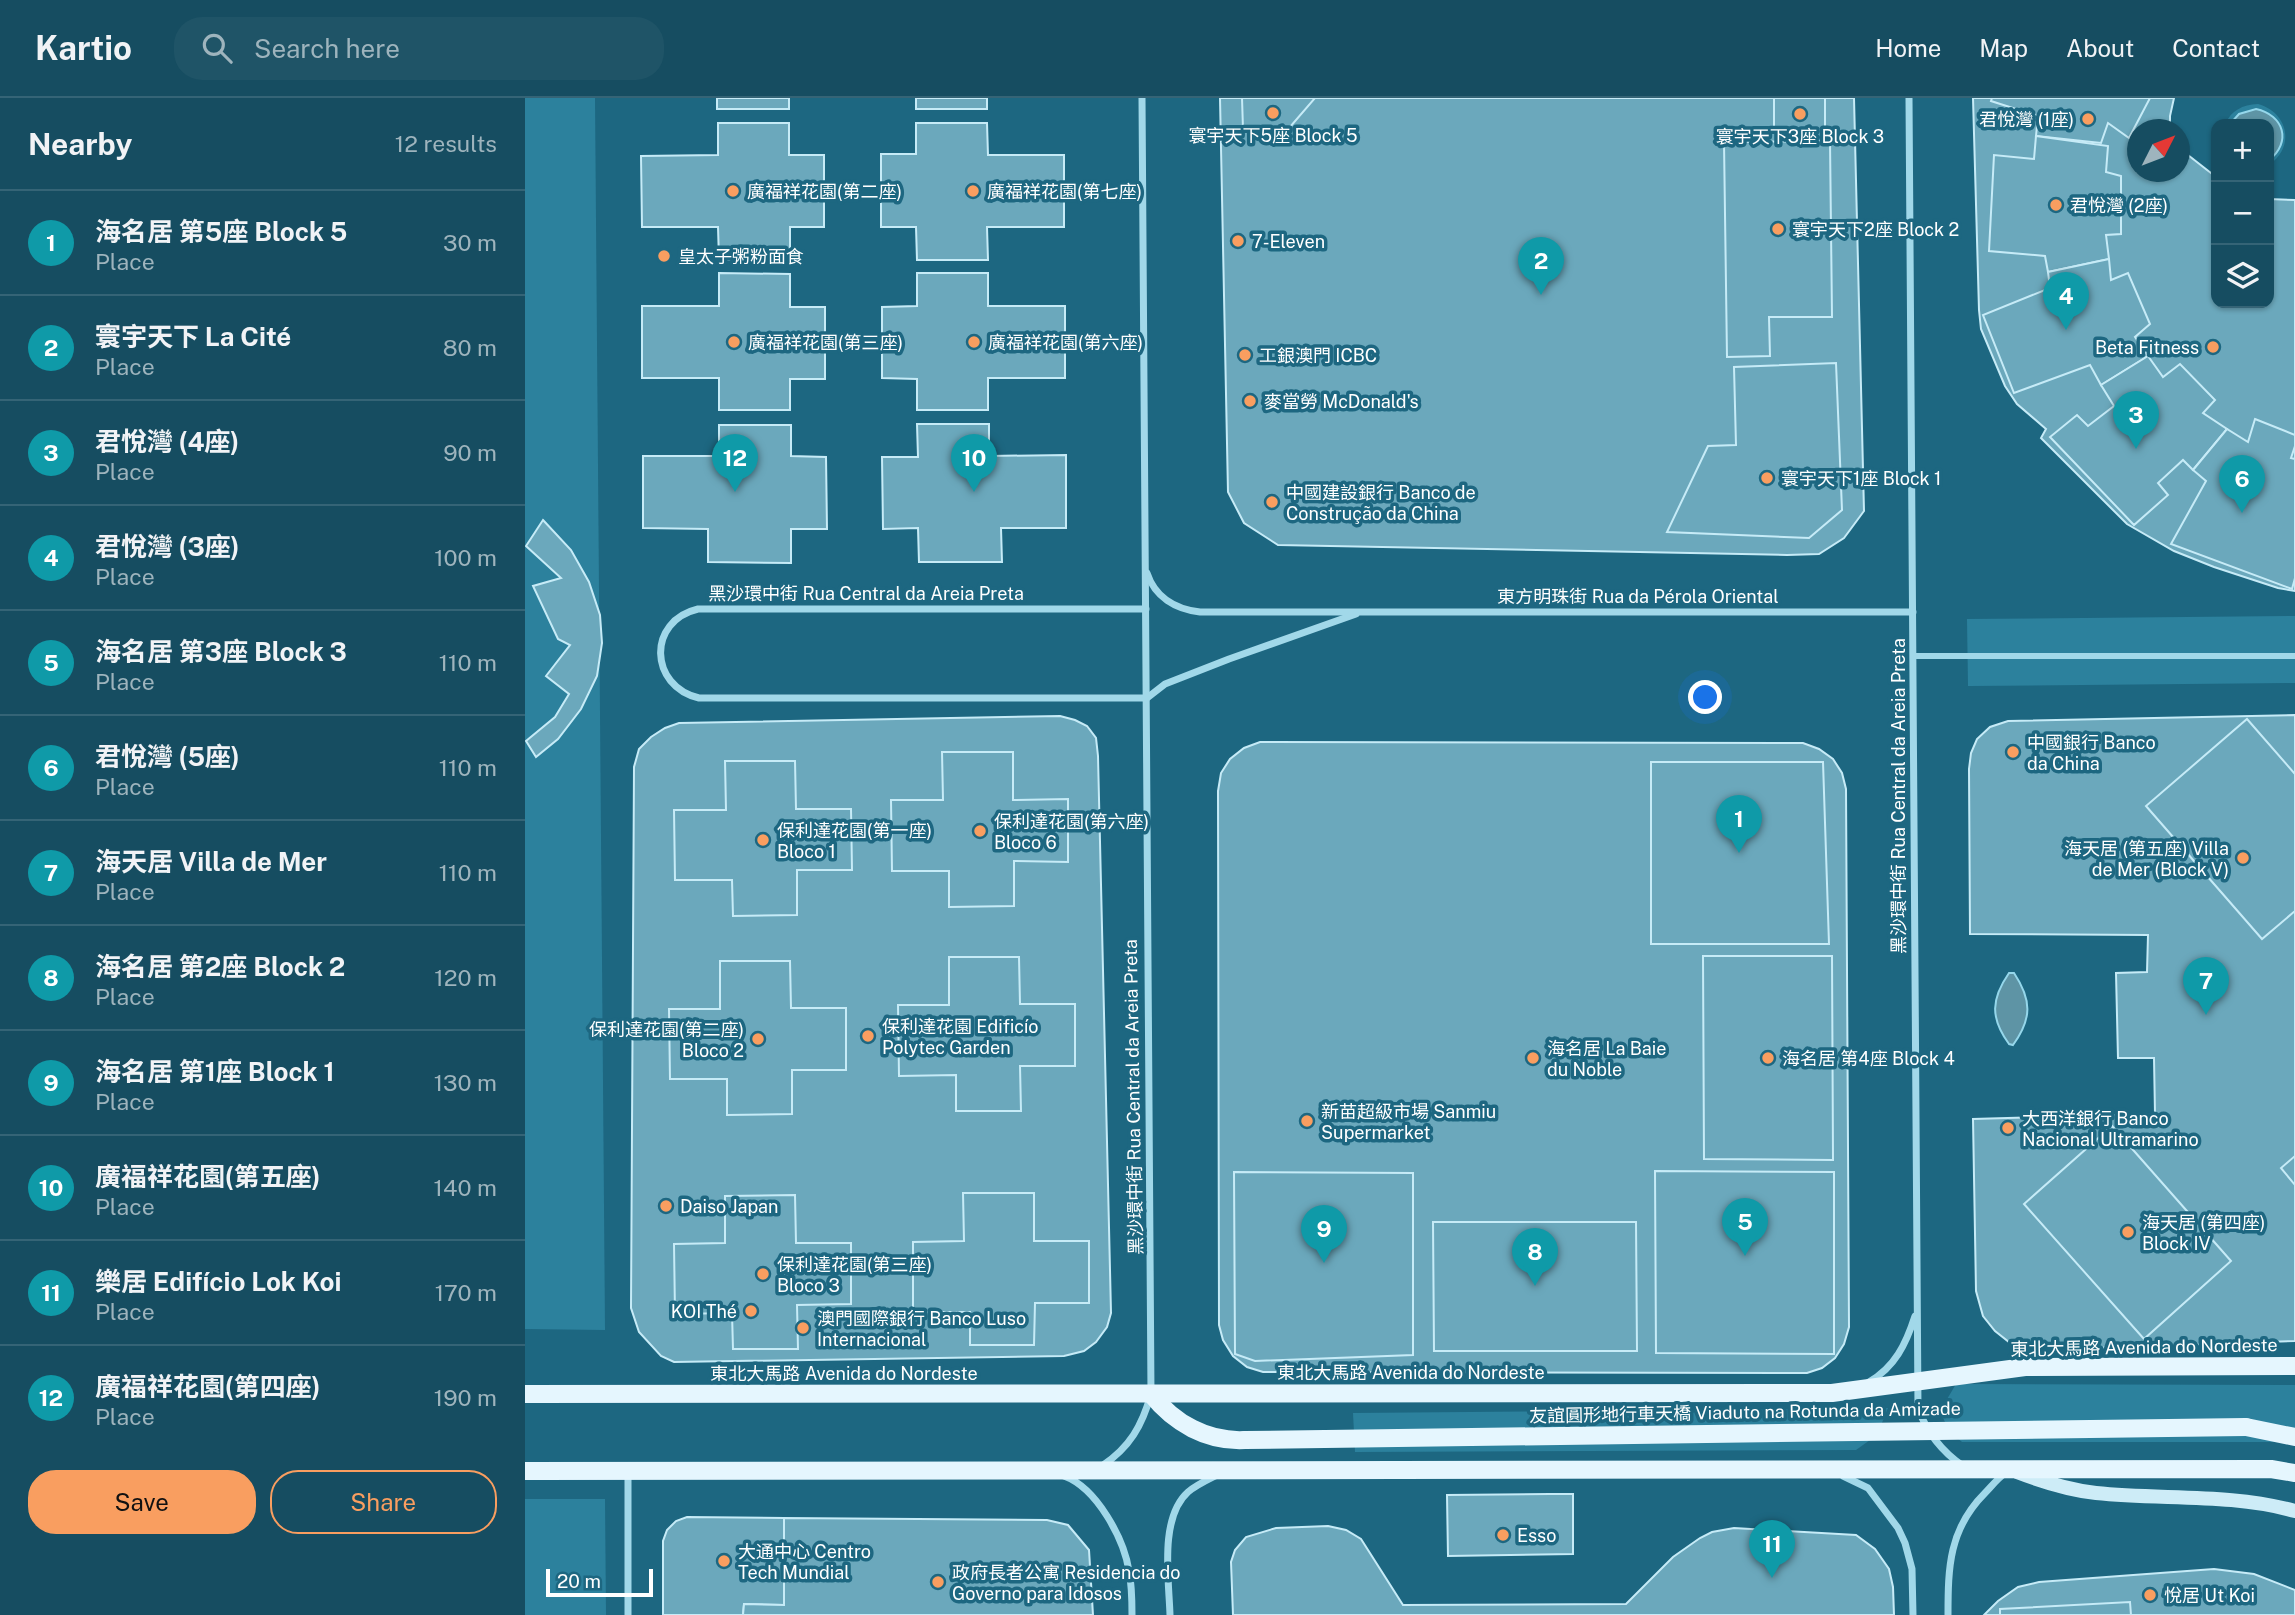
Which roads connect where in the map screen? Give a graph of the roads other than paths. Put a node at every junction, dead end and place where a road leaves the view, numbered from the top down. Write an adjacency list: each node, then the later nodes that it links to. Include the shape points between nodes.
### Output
1 (1142, 98): 3 (street, 黑沙環中街 Rua Central da Areia Preta)
2 (1909, 98): 6 (street, 黑沙環中街 Rua Central da Areia Preta)
3 (1145, 566): 4 (street, 黑沙環中街 Rua Central da Areia Preta); 5 (street, 東方明珠街 Rua da Pérola Oriental, via 1159,594 1191,611)
4 (1146, 609): 9 (street, 黑沙環中街 Rua Central da Areia Preta); 9 (street, 黑沙環中街 Rua Central da Areia Preta, via 698,609 674,622 665,633 660,653 674,686 699,698)
5 (1363, 612): 6 (street, 東方明珠街 Rua da Pérola Oriental); 9 (street, 東方明珠街 Rua da Pérola Oriental, via 1165,684)
6 (1913, 612): 7 (street, 黑沙環中街 Rua Central da Areia Preta)
7 (1913, 656): 8 (street); 10 (street, 黑沙環中街 Rua Central da Areia Preta)
8 (2295, 656)
9 (1146, 698): 15 (street, 黑沙環中街 Rua Central da Areia Preta)
10 (1917, 1302): 12 (street, 黑沙環中街 Rua Central da Areia Preta); 13 (street, via 1905,1345 1887,1369 1861,1386)
11 (2295, 1366): 12 (main road, 東北大馬路 Avenida do Nordeste, via 2025,1367)
12 (1917, 1381): 13 (main road, 東北大馬路 Avenida do Nordeste); 21 (street, 黑沙環中街 Rua Central da Areia Preta, via 1918,1408 1931,1436 1951,1458)
13 (1832, 1393): 15 (main road, 東北大馬路 Avenida do Nordeste)
14 (525, 1394): 15 (main road, 東北大馬路 Avenida do Nordeste)
15 (1151, 1394): 16 (main road, 友誼圓形地行車天橋 Viaduto na Rotunda da Amizade, bridge, via 1193,1429 1245,1440); 26 (street, 黑沙環中街 Rua Central da Areia Preta, via 1135,1436 1114,1458)
16 (2246, 1427): 17 (main road, 友誼圓形地行車天橋 Viaduto na Rotunda da Amizade); 18 (main road, 友誼圓形地行車天橋 Viaduto na Rotunda da Amizade)
17 (2295, 1429)
18 (2295, 1437)
19 (2271, 1469): 22 (main road); 28 (main road); 29 (main road)
20 (1827, 1470): 21 (main road); 27 (main road); 34 (street, via 1868,1488 1898,1528 1912,1569)
21 (1972, 1470): 22 (main road)
22 (2011, 1470): 30 (main road, via 2055,1486 2093,1493 2222,1499); 35 (street, via 1971,1507 1952,1545)
23 (525, 1471): 24 (main road)
24 (628, 1471): 25 (main road); 31 (street)
25 (1040, 1471): 26 (main road); 32 (street, via 1068,1476 1082,1486 1111,1523 1129,1570)
26 (1092, 1471): 27 (main road)
27 (1224, 1472): 33 (street, via 1187,1493 1175,1508 1168,1534)
28 (2295, 1473)
29 (2295, 1482)
30 (2295, 1511)
31 (628, 1615)
32 (1132, 1615)
33 (1170, 1615)
34 (1913, 1615)
35 (1948, 1615)

